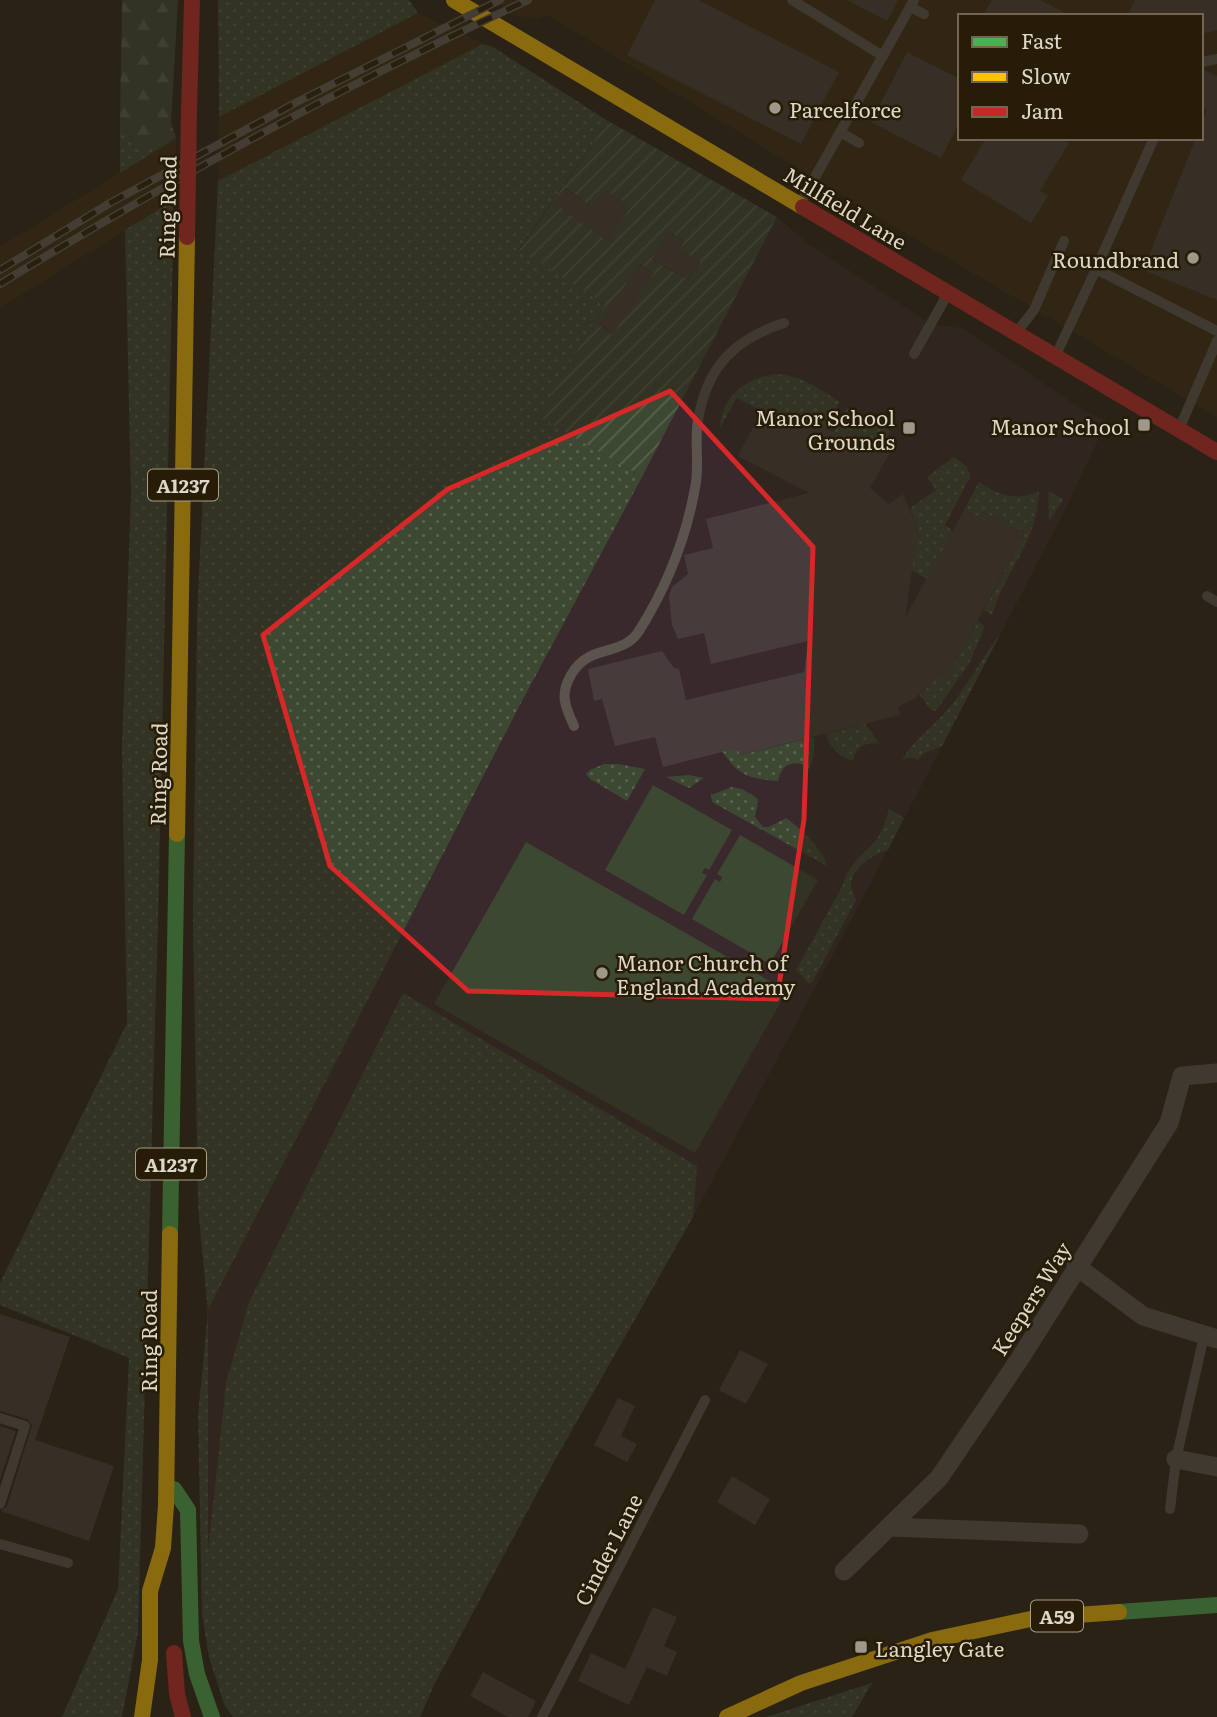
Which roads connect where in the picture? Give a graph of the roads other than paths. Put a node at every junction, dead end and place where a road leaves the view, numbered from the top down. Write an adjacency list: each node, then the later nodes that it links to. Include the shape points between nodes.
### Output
1 (192, 0): 32 (main road, Ring Road / A1237, bridge)
2 (453, 0): 10 (main road, Millfield Lane)
3 (792, 0): 6 (lane)
4 (912, 4): 5 (lane); 6 (lane)
5 (924, 14)
6 (883, 56): 7 (lane)
7 (840, 132): 9 (lane); 10 (lane)
8 (1153, 140): 12 (lane)
9 (859, 144)
10 (800, 204): 13 (main road, Millfield Lane)
11 (1064, 241): 16 (lane, via 1034,310)
12 (1096, 269): 15 (lane); 19 (lane)
13 (949, 292): 16 (main road, Millfield Lane); 18 (lane)
14 (784, 323): 24 (lane, via 751,336 718,365 698,419 696,487 672,568 636,636 574,668 564,701)
15 (1217, 331)
16 (1016, 332): 19 (main road, Millfield Lane)
17 (1217, 341): 20 (lane)
18 (914, 354)
19 (1056, 356): 20 (main road, Millfield Lane)
20 (1179, 430): 21 (main road, Millfield Lane)
21 (1217, 452)
22 (1207, 596): 23 (lane)
23 (1217, 603)
24 (574, 726)
25 (1217, 1073): 26 (street, Keepers Way, via 1182,1076 1169,1123)
26 (1076, 1266): 27 (street, via 1143,1316); 35 (street, Keepers Way, via 939,1478)
27 (1211, 1338): 30 (lane)
28 (705, 1399): 47 (lane, Cinder Lane)
29 (0, 1418): 33 (lane, via 25,1426)
30 (1177, 1459): 31 (street); 34 (lane)
31 (1217, 1467)
32 (166, 1476): 38 (main road, Ring Road / A1237); 46 (main road, via 188,1510 192,1648)
33 (0, 1504)
34 (1170, 1509)
35 (889, 1527): 36 (street); 40 (street, Keepers Way)
36 (1079, 1534)
37 (0, 1544): 39 (lane)
38 (163, 1548): 41 (main road, Ring Road / A1237); 44 (main road, Ring Road / A1237, via 150,1591 150,1660)
39 (68, 1563)
40 (844, 1572)
41 (170, 1581)
42 (1217, 1605): 48 (main road, A59, via 1035,1618 932,1640 801,1683)
43 (174, 1631): 45 (main road, via 177,1694)
44 (142, 1717)
45 (183, 1717)
46 (212, 1717)
47 (542, 1717)
48 (727, 1717)

